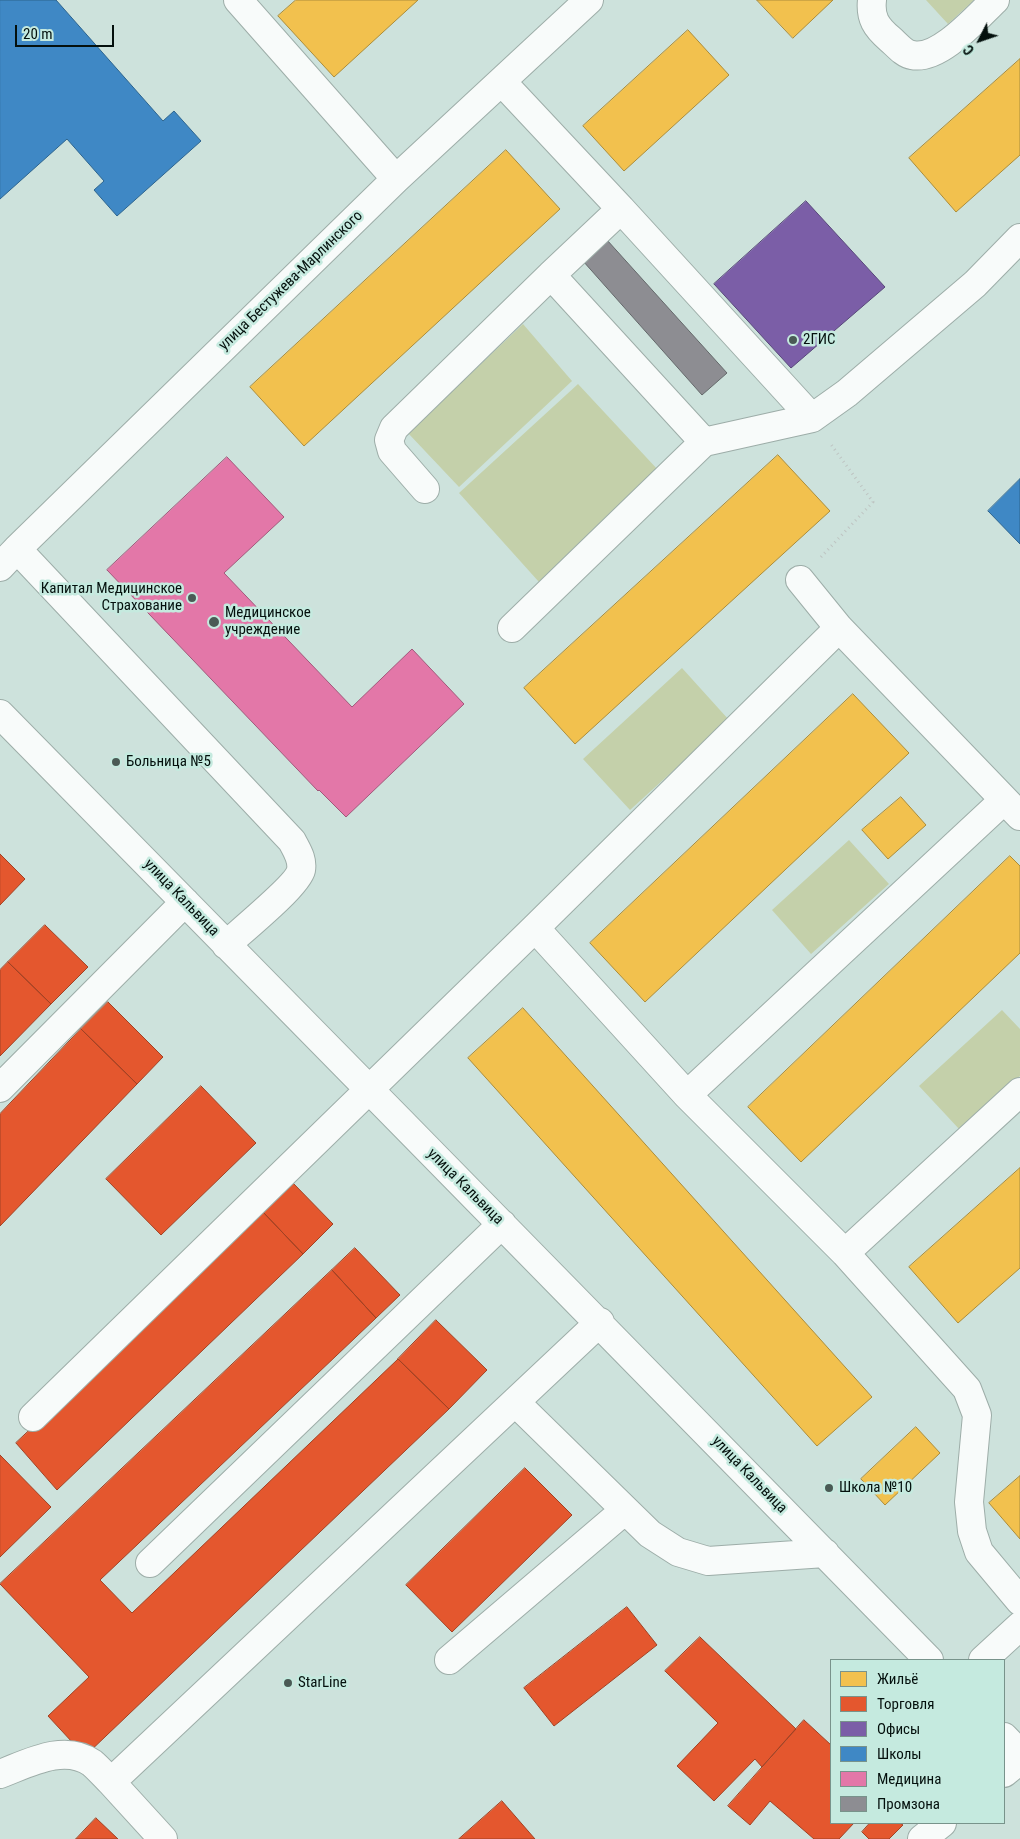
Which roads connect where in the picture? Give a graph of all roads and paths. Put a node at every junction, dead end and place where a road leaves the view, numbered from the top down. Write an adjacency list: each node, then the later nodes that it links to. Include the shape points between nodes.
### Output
1 (238, 0): 6 (street)
2 (589, 0): 5 (street, улица Бестужева-Марлинского)
3 (872, 0): 4 (street, via 872,16 883,33 909,55 924,56 942,48)
4 (995, 0)
5 (502, 82): 6 (street, улица Бестужева-Марлинского); 7 (street)
6 (396, 179): 13 (street, улица Бестужева-Марлинского)
7 (621, 209): 9 (street); 10 (street)
8 (1020, 238): 10 (street, via 974,284)
9 (551, 275): 11 (street); 12 (street, via 394,428 389,440 392,451)
10 (812, 418): 11 (street); 14 (path, via 873,502)
11 (704, 442): 15 (street)
12 (425, 489)
13 (8, 558): 21 (street, via 292,841 301,858 301,872 290,887)
14 (800, 580): 16 (street)
15 (512, 628)
16 (839, 628): 18 (street); 20 (street)
17 (0, 714): 19 (street, улица Кальвица)
18 (1012, 808): 25 (street)
19 (185, 902): 21 (street, улица Кальвица); 22 (street)
20 (535, 928): 23 (street); 25 (street)
21 (226, 944): 23 (street, улица Кальвица)
22 (0, 1088)
23 (368, 1090): 26 (street, улица Кальвица); 30 (street)
24 (1020, 1092): 27 (street)
25 (686, 1095): 27 (street)
26 (502, 1224): 28 (street, улица Кальвица); 33 (street)
27 (845, 1253): 34 (street, via 967,1389 976,1415 969,1502 972,1531 979,1552)
28 (600, 1322): 29 (street); 32 (street, улица Кальвица)
29 (515, 1402): 31 (street); 44 (street)
30 (33, 1417)
31 (625, 1510): 32 (street, via 650,1534 678,1552 708,1561); 38 (street)
32 (825, 1554): 36 (street, улица Кальвица)
33 (150, 1563)
34 (1020, 1601)
35 (1020, 1626): 37 (street)
36 (928, 1659)
37 (984, 1659)
38 (449, 1660)
39 (1005, 1738): 40 (street)
40 (1020, 1754)
41 (1020, 1760): 42 (street)
42 (1005, 1772)
43 (0, 1774): 44 (street, via 50,1756 73,1755 91,1762)
44 (111, 1782): 46 (street)
45 (941, 1824): 47 (street)
46 (163, 1839)
47 (922, 1839)

